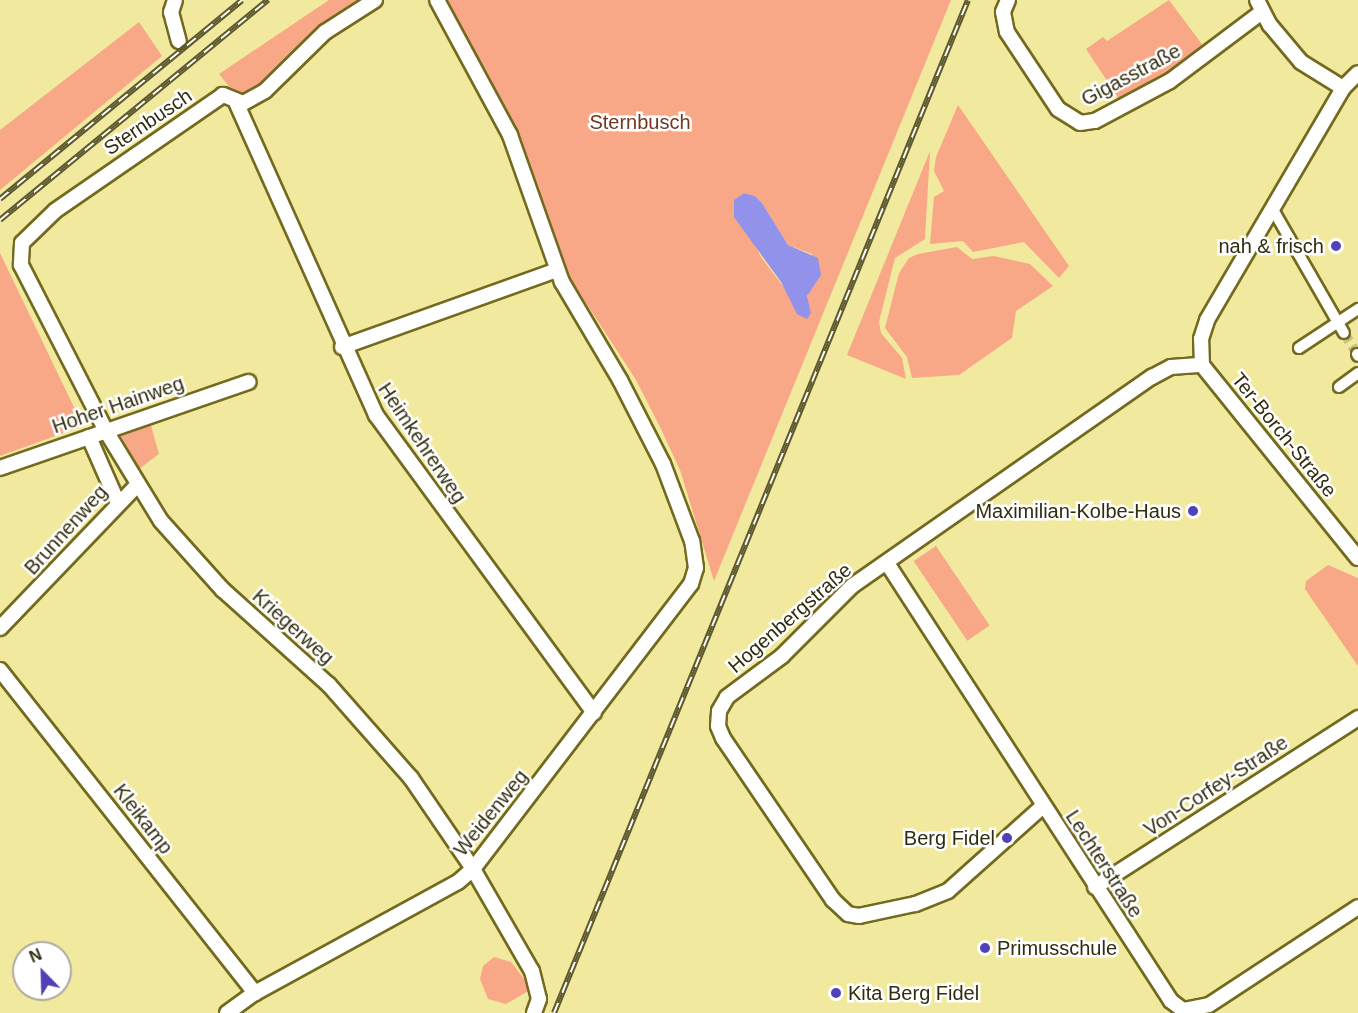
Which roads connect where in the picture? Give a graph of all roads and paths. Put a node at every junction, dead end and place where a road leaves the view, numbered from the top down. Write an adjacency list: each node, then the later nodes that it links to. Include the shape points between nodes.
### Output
1 (176, 0): 6 (street, via 171,12)
2 (375, 0): 9 (street, Sternbusch, via 326,33 265,91)
3 (437, 0): 12 (street, via 510,135)
4 (1008, 0): 5 (street, Gigasstraße, via 1003,12 1007,32 1058,109 1080,123 1095,120 1170,81)
5 (1260, 6): 8 (street, via 1301,62)
6 (179, 41)
7 (1358, 73): 8 (street)
8 (1343, 88): 10 (street)
9 (236, 102): 11 (street, Sternbusch, via 223,95 55,211 22,243); 16 (street, Heimkehrerweg, via 258,144)
10 (1272, 208): 14 (street); 18 (street, via 1207,320 1201,339)
11 (21, 265): 22 (street, Kriegerweg)
12 (557, 270): 16 (street); 32 (street, Weidenweg, via 620,380 677,496 696,556 691,584)
13 (1358, 309): 14 (street)
14 (1338, 322): 15 (street); 17 (street)
15 (1344, 333)
16 (342, 347): 32 (street, Heimkehrerweg, via 376,415)
17 (1299, 348)
18 (1202, 365): 27 (street, Ter-Borch-Straße); 29 (street, Hogenbergstraße, via 1171,367 1152,377)
19 (1358, 373): 21 (street)
20 (249, 382): 22 (street, Hoher Hainweg)
21 (1339, 387)
22 (106, 431): 23 (street, Hoher Hainweg); 25 (street, Kriegerweg)
23 (89, 436): 24 (street, Hoher Hainweg); 26 (street)
24 (0, 468)
25 (137, 485): 26 (street, Brunnenweg); 35 (street, Kriegerweg, via 160,521 193,558 329,685 391,753)
26 (118, 503): 30 (street, Brunnenweg)
27 (1352, 541): 28 (street, Ter-Borch-Straße)
28 (1358, 558)
29 (886, 563): 34 (street, Lechterstraße); 34 (street, Hogenbergstraße, via 828,606 782,656 727,697 719,711 718,726 723,738 833,900 848,914 859,916 915,904 948,891)
30 (0, 628)
31 (0, 670): 38 (street, Kleikamp)
32 (594, 713): 35 (street, Weidenweg)
33 (1358, 718): 36 (street, Von-Corfey-Straße)
34 (1043, 807): 36 (street, Lechterstraße)
35 (473, 869): 38 (street, Weidenweg, via 458,882); 40 (street, Kriegerweg, via 535,978 538,999)
36 (1095, 886): 37 (street, Lechterstraße, via 1171,1001 1183,1010 1209,1005)
37 (1358, 907)
38 (255, 993): 39 (street, Weidenweg)
39 (227, 1013)
40 (534, 1013)

